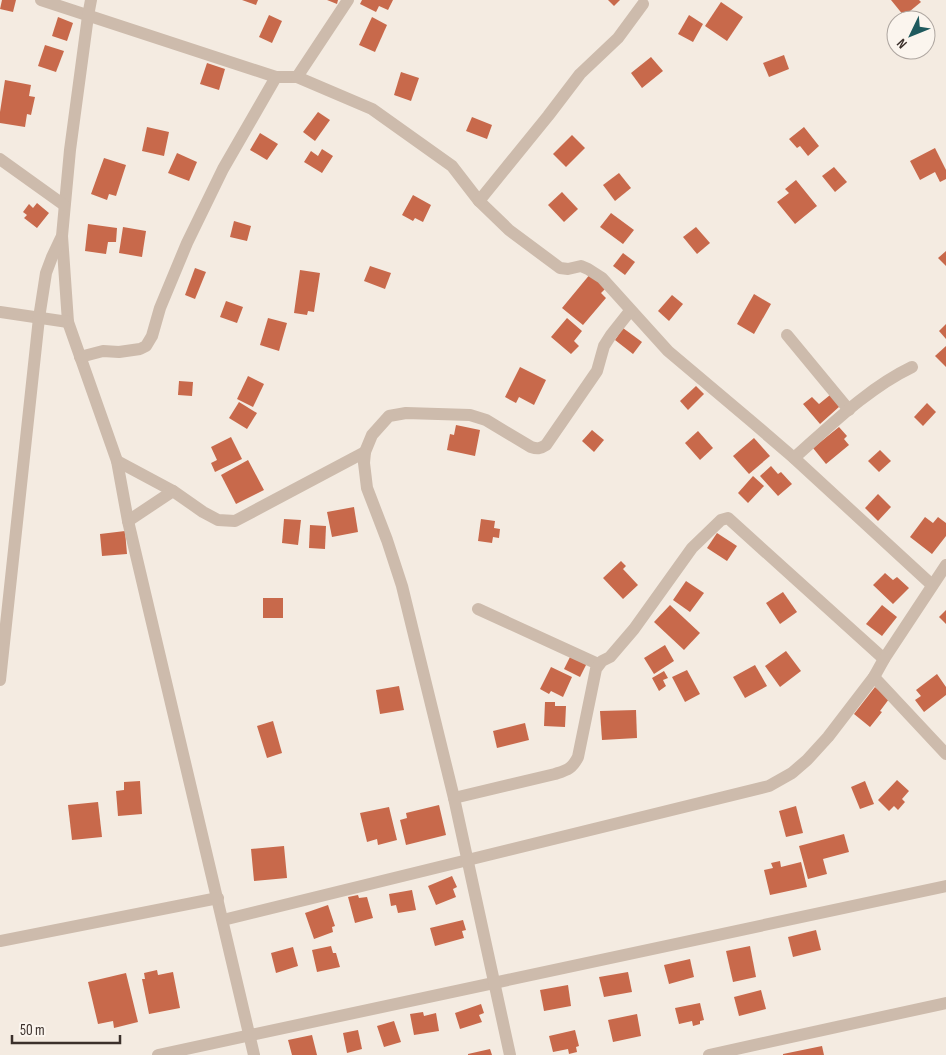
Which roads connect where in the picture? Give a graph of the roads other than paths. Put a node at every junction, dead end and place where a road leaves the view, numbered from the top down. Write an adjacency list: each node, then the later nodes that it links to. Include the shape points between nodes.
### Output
1 (41, 0): 5 (street)
2 (91, 0): 5 (street)
3 (348, 0): 7 (street)
4 (643, 4): 9 (street, via 618,38 580,74)
5 (88, 16): 6 (street); 10 (street)
6 (276, 77): 7 (street); 17 (street, via 210,193 146,346 119,352 103,350)
7 (297, 77): 9 (street, via 372,109 452,166)
8 (0, 159): 10 (street)
9 (479, 201): 12 (street, via 509,230 560,268 581,266 602,278)
10 (64, 205): 11 (street)
11 (62, 236): 14 (street, via 46,273); 15 (street)
12 (630, 310): 20 (street, via 604,346 597,371 541,448 531,447 470,414 406,413 389,416 372,435); 21 (street, via 668,351)
13 (0, 312): 14 (street)
14 (39, 318): 15 (street); 28 (street)
15 (68, 322): 17 (street)
16 (787, 335): 19 (street)
17 (80, 357): 22 (street)
18 (912, 367): 19 (street)
19 (848, 410): 21 (street)
20 (365, 452): 23 (street, via 235,521 218,520); 34 (street, via 367,488 402,586)
21 (794, 458): 26 (street)
22 (117, 461): 23 (street); 24 (street)
23 (173, 491): 24 (street)
24 (128, 521): 37 (street)
25 (946, 565): 26 (street)
26 (932, 585): 29 (street)
27 (478, 610): 30 (street)
28 (2, 656): 32 (street)
29 (884, 659): 30 (street, via 728,518 721,520 692,548 634,628 610,657); 31 (street)
30 (598, 664): 34 (street, via 574,765 556,774)
31 (874, 677): 33 (street); 35 (street, via 807,760 769,786)
32 (0, 680)
33 (946, 754)
34 (454, 798): 35 (street)
35 (468, 861): 38 (street); 40 (street)
36 (946, 886): 40 (street)
37 (218, 898): 38 (street); 39 (street)
38 (223, 920): 42 (street)
39 (0, 941)
40 (494, 983): 42 (street); 45 (street)
41 (946, 1003): 46 (street)
42 (250, 1035): 43 (street); 44 (street)
43 (158, 1055)
44 (254, 1055)
45 (510, 1055)
46 (709, 1055)

